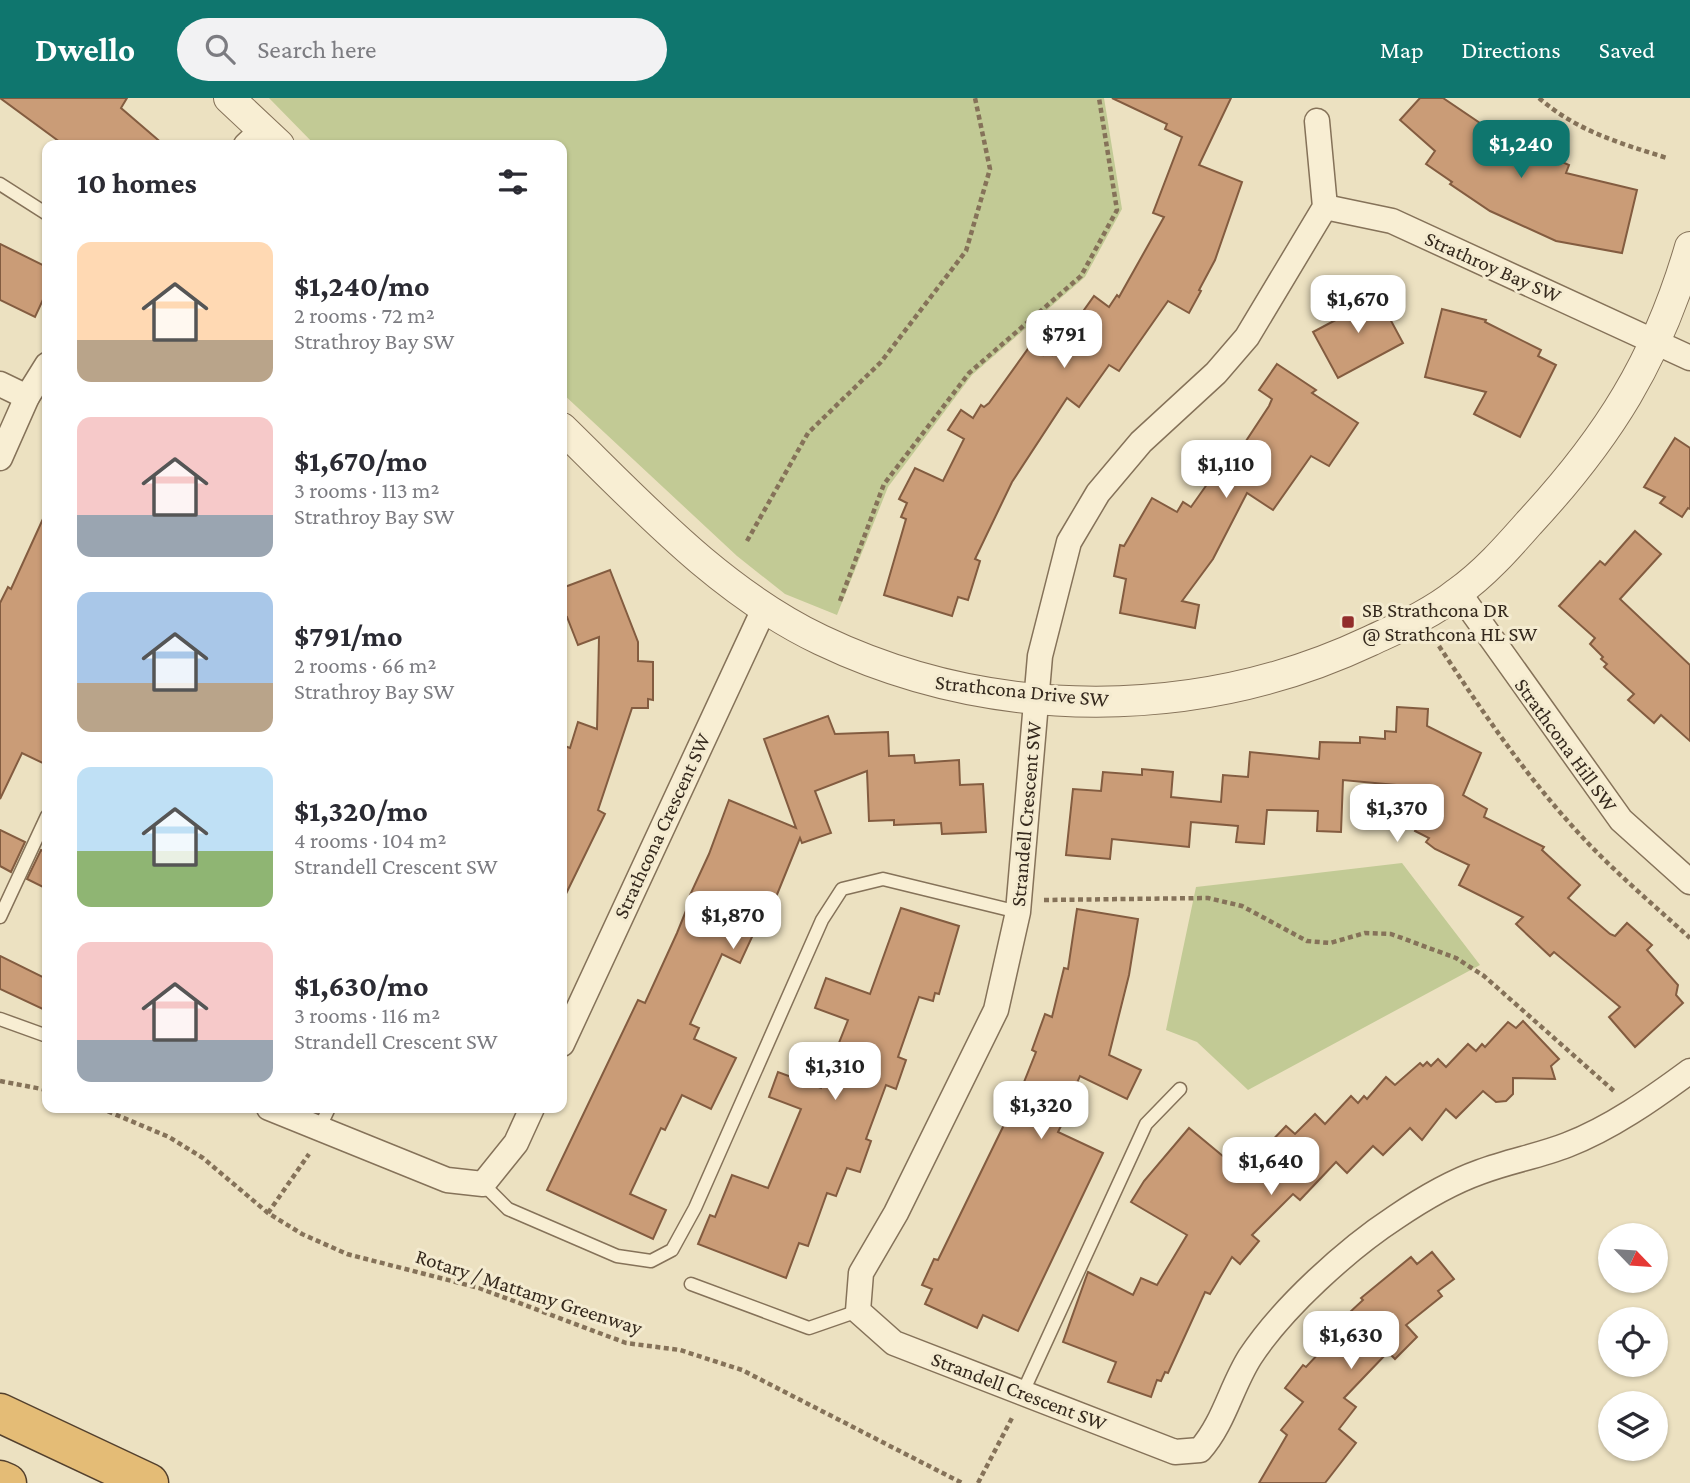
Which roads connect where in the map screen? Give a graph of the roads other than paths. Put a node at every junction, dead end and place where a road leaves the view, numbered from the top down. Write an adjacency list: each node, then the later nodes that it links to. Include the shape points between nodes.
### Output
1 (229, 98): 3 (street)
2 (1318, 121): 5 (street)
3 (263, 140)
4 (0, 184): 6 (lane)
5 (1325, 207): 8 (street, Strathroy Bay SW, via 1392,221); 17 (street, via 1247,337 1216,373 1142,442 1098,493 1069,542 1043,643)
6 (42, 211)
7 (1690, 247): 8 (street, Strathcona Drive SW)
8 (1655, 343): 9 (street, Strathroy Bay SW); 15 (street, Strathcona Drive SW, via 1598,444 1504,551)
9 (1690, 358)
10 (42, 373): 12 (street)
11 (0, 384): 12 (street)
12 (27, 397): 14 (street)
13 (567, 433): 16 (street, Strathcona Drive SW, via 680,541)
14 (0, 458)
15 (1459, 593): 17 (street, Strathcona Drive SW, via 1422,617 1352,650 1265,680 1146,702); 19 (street, Strathcona Hill SW, via 1621,820)
16 (764, 609): 17 (street, Strathcona Drive SW, via 821,640 931,682); 23 (street, Strathcona Crescent SW)
17 (1036, 697): 20 (street, Strandell Crescent SW)
18 (42, 827): 21 (lane)
19 (1690, 882)
20 (1018, 912): 30 (lane, via 883,879 842,889 822,920 695,1208 672,1250 651,1261 618,1256 508,1209); 32 (street, Strandell Crescent SW, via 996,1010 862,1273)
21 (0, 917)
22 (0, 1018): 24 (lane)
23 (567, 1033)
24 (42, 1034)
25 (1690, 1071): 33 (street, Strandell Crescent SW, via 1632,1111 1568,1144 1478,1172 1396,1216 1348,1253 1296,1303 1250,1357 1213,1435 1200,1450 1175,1452)
26 (1180, 1089): 33 (lane, via 1146,1124)
27 (299, 1113): 29 (street)
28 (530, 1113): 30 (street, via 516,1143)
29 (324, 1117): 30 (street, via 447,1180)
30 (484, 1184)
31 (691, 1284): 32 (lane, via 809,1328)
32 (859, 1311): 33 (street, Strandell Crescent SW, via 894,1343)
33 (1021, 1394)
34 (0, 1413): 37 (highway)
35 (0, 1480): 36 (highway)
36 (7, 1483)
37 (149, 1483)

